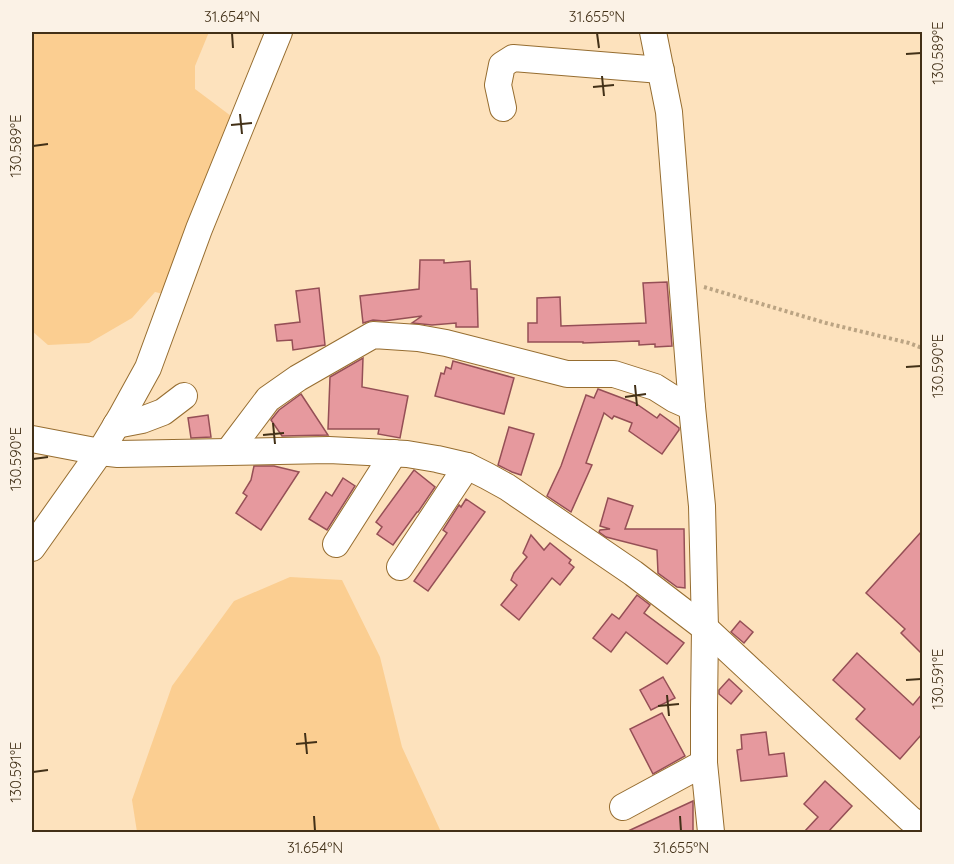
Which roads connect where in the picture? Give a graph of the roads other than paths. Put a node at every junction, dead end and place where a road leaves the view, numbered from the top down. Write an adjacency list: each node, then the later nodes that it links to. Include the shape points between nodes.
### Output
1 (279, 32): 7 (street, via 148,368)
2 (653, 32): 3 (street)
3 (661, 70): 4 (street, via 513,57 502,65 498,85); 6 (street, via 669,112)
4 (502, 108)
5 (184, 396): 7 (street, via 164,412)
6 (692, 406): 10 (street, via 655,387 614,374 567,374 446,343 374,336 268,399); 16 (street, via 702,506)
7 (116, 425): 9 (street)
8 (32, 439): 9 (street)
9 (100, 452): 10 (street); 14 (street)
10 (228, 452): 11 (street)
11 (394, 453): 12 (street); 13 (street)
12 (467, 466): 15 (street); 16 (street, via 516,494 633,573)
13 (336, 543)
14 (32, 548)
15 (400, 567)
16 (705, 628): 17 (street); 19 (street)
17 (704, 763): 18 (street); 20 (street)
18 (623, 807)
19 (922, 827)
20 (711, 832)

